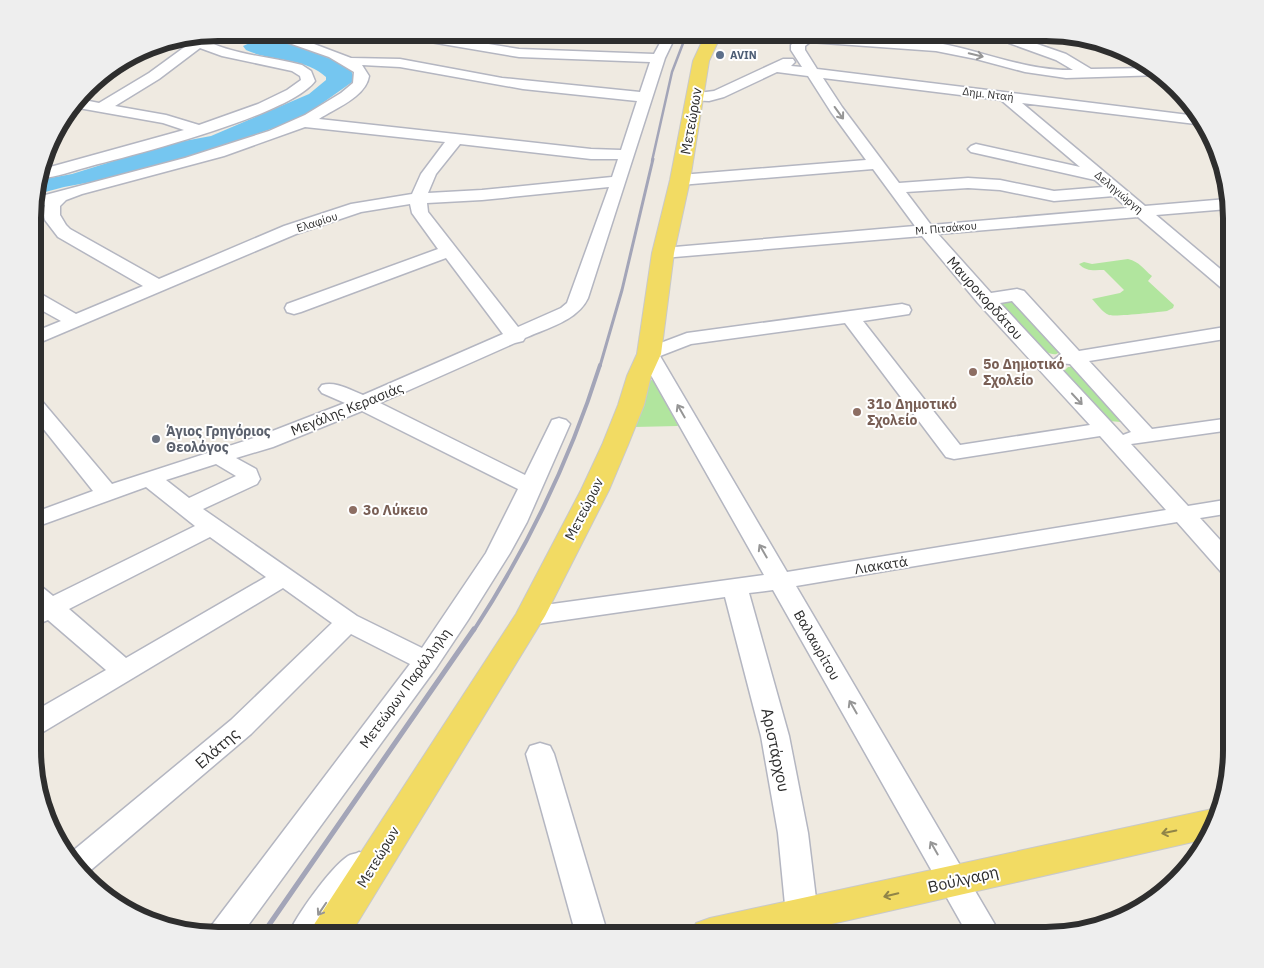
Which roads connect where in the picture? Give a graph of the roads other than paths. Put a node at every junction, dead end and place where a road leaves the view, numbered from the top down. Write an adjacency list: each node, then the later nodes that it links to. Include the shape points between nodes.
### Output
1 (297, 41): 19 (street)
2 (440, 41): 20 (street)
3 (450, 41): 17 (street, via 527,54)
4 (666, 42): 17 (street, Μεγάλης Κερασιάς)
5 (710, 42): 27 (main road, Μετεώρων, via 701,61)
6 (805, 42): 16 (street, via 798,45)
7 (813, 42): 16 (street)
8 (880, 42): 14 (street)
9 (938, 42): 14 (street)
10 (1013, 42): 18 (street)
11 (1019, 42): 15 (street)
12 (193, 43): 30 (street, via 154,76)
13 (200, 43): 33 (street, via 294,67 305,73 309,80 300,89 272,103)
14 (936, 47): 18 (street, one-way to 18)
15 (1044, 51): 18 (street); 24 (street)
16 (801, 55): 21 (street); 22 (street, Μαυροκορδάτου)
17 (658, 58): 26 (street, Μεγάλης Κερασιάς)
18 (1002, 59): 24 (street, via 1045,71); 25 (street)
19 (350, 62): 20 (street); 32 (street, via 360,71 359,84)
20 (400, 63): 26 (street, via 481,79)
21 (775, 68): 22 (street, Δημ. Νταή); 27 (street, via 714,96)
22 (812, 72): 25 (street, Δημ. Νταή); 37 (street, Μαυροκορδάτου, one-way to 37)
23 (1146, 72): 24 (street)
24 (1089, 74)
25 (991, 86): 28 (street, Δημ. Νταή)
26 (646, 97): 36 (street, Μεγάλης Κερασιάς)
27 (695, 97): 42 (main road, Μετεώρων)
28 (1006, 97): 31 (street, Δημ. Νταή); 41 (street, Δεληγιώργη)
29 (83, 104): 30 (street)
30 (102, 107): 33 (street, via 182,123)
31 (1193, 120)
32 (303, 122): 34 (street); 46 (street, via 209,156 76,190)
33 (199, 130): 39 (street)
34 (455, 140): 36 (street); 47 (street, via 428,174)
35 (976, 150): 41 (street)
36 (627, 155): 43 (street, Μεγάλης Κερασιάς)
37 (877, 164): 42 (street); 44 (street, Μαυροκορδάτου)
38 (49, 166): 39 (street)
39 (62, 169): 40 (street)
40 (47, 173)
41 (1101, 176): 45 (street, Δεληγιώργη)
42 (680, 180): 53 (main road, Μετεώρων)
43 (619, 181): 47 (street, Ελαφίου); 64 (street, Μεγάλης Κερασιάς, via 575,306 563,316)
44 (896, 188): 45 (street, via 968,183 1054,196); 51 (street, Μαυροκορδάτου)
45 (1118, 191): 50 (street, Δεληγιώργη)
46 (60, 197): 48 (street); 55 (street, via 50,215 54,224 64,233)
47 (418, 199): 52 (street, via 420,213); 55 (street, Ελαφίου, via 386,201 290,230)
48 (42, 201)
49 (1222, 205): 50 (street, Μ. Πιτσάκου)
50 (1142, 211): 51 (street, Μ. Πιτσάκου); 54 (street, Δεληγιώργη)
51 (925, 230): 53 (street, Μ. Πιτσάκου); 56 (street, Μαυροκορδάτου)
52 (448, 250): 58 (street); 64 (street)
53 (663, 253): 65 (main road, Μετεώρων)
54 (1223, 279)
55 (157, 286): 61 (street, Ελαφίου)
56 (985, 299): 66 (street, via 1017,295); 67 (street, Μαυροκορδάτου)
57 (41, 302): 61 (street)
58 (294, 308)
59 (902, 310): 60 (street)
60 (850, 317): 65 (street, via 687,339); 73 (street, via 954,452)
61 (75, 321): 63 (street, Ελαφίου)
62 (1223, 333): 66 (street)
63 (41, 336)
64 (516, 337): 69 (street, Μεγάλης Κερασιάς)
65 (649, 354): 86 (street, Βαλαωρίτου, one-way to 65); 90 (main road, Μετεώρων, via 615,446)
66 (1076, 357): 67 (street); 74 (street)
67 (1043, 362): 73 (street, Μαυροκορδάτου, one-way to 73)
68 (329, 389): 69 (street)
69 (363, 403): 75 (street, Μεγάλης Κερασιάς); 77 (street)
70 (41, 413): 78 (street)
71 (559, 424): 77 (street, Μετεώρων Παράλληλη)
72 (1223, 425): 74 (street)
73 (1111, 435): 74 (street); 81 (street, Μαυροκορδάτου)
74 (1147, 436)
75 (219, 457): 76 (street, Μεγάλης Κερασιάς); 80 (street, via 248,474 249,479)
76 (149, 478): 78 (street, Μεγάλης Κερασιάς); 80 (street)
77 (532, 487): 92 (street, Μετεώρων Παράλληλη, via 498,554)
78 (107, 493): 82 (street, Μεγάλης Κερασιάς)
79 (1222, 507): 81 (street, Λιακατά)
80 (187, 508): 83 (street)
81 (1184, 514): 84 (street, Μαυροκορδάτου); 86 (street, Λιακατά)
82 (42, 518)
83 (211, 527): 85 (street); 88 (street)
84 (1222, 557)
85 (282, 578): 91 (street); 93 (street)
86 (780, 581): 87 (street, Λιακατά); 99 (street, Βαλαωρίτου, one-way to 86)
87 (735, 588): 90 (street, Λιακατά); 100 (street, Αριστάρχου, via 775,736 794,833)
88 (42, 605)
89 (42, 608): 93 (street)
90 (530, 616): 97 (main road, Μετεώρων)
91 (348, 622): 92 (street); 98 (street, Ελάτης, via 241,727)
92 (427, 661): 101 (street, Μετεώρων Παράλληλη)
93 (125, 671): 94 (street)
94 (42, 720)
95 (540, 754): 104 (street)
96 (1206, 825): 99 (main road, Βούλγαρη, one-way to 99)
97 (391, 835): 102 (street, one-way to 102, via 346,877); 103 (main road, Μετεώρων)
98 (81, 861)
99 (954, 881): 100 (main road, Βούλγαρη, one-way to 100); 106 (street, Βαλαωρίτου)
100 (802, 915): 105 (main road, Βούλγαρη)
101 (230, 926)
102 (310, 926)
103 (335, 926)
104 (590, 926)
105 (748, 927)
106 (980, 927)

